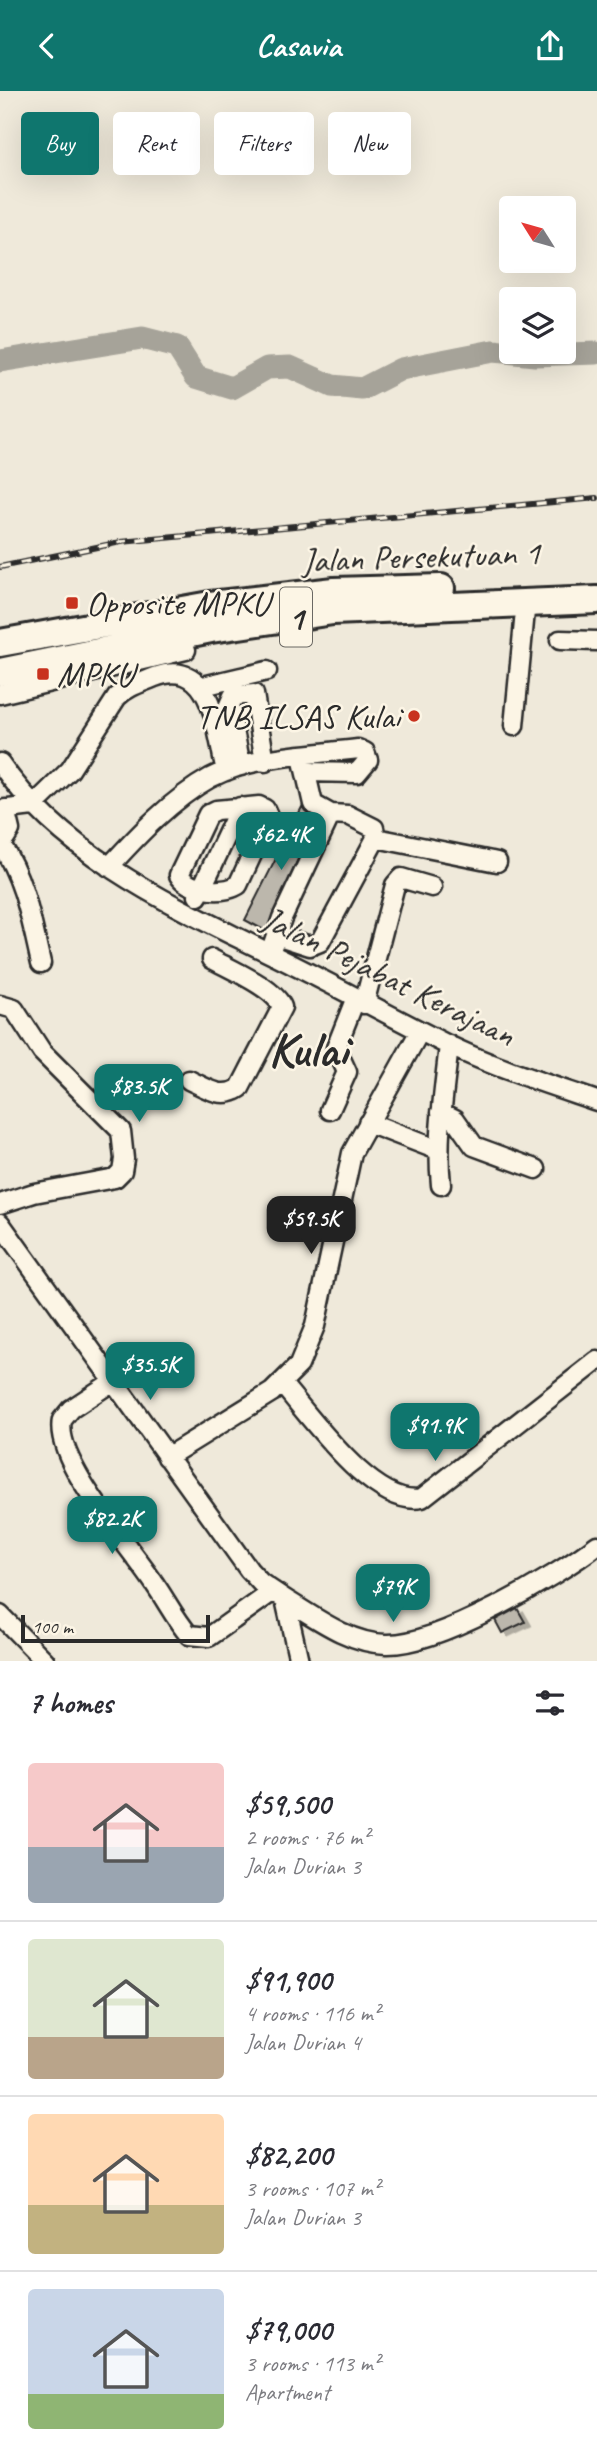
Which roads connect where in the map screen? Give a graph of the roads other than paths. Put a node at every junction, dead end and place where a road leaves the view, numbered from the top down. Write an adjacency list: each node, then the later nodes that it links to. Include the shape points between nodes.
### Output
1 (597, 584): 6 (highway, Jalan Persekutuan 1 / 1, via 334,591 210,605)
2 (597, 600): 3 (highway, Jalan Persekutuan 1 / 1)
3 (526, 601): 10 (highway, Jalan Persekutuan 1 / 1, via 334,611 211,629); 14 (street)
4 (560, 640): 5 (street)
5 (597, 641)
6 (0, 643)
7 (186, 650): 8 (street)
8 (120, 666): 12 (street); 13 (street)
9 (267, 671): 11 (street)
10 (0, 672)
11 (203, 686): 12 (street, via 188,674 170,672); 17 (street)
12 (126, 688): 18 (street, via 69,771)
13 (0, 694)
14 (514, 726)
15 (265, 762): 17 (street); 17 (street, via 254,694 238,694 229,705); 21 (street, via 304,764 313,804)
16 (0, 763): 18 (street, Jalan Pejabat Kerajaan)
17 (234, 769): 25 (street, via 209,779 168,809)
18 (33, 806): 20 (street); 25 (street, Jalan Pejabat Kerajaan, via 74,844)
19 (240, 807): 27 (street); 27 (street, via 205,817 179,875); 27 (street, via 259,806 269,813 242,880 233,888)
20 (2, 810): 23 (street, via 10,830)
21 (331, 814): 22 (street, via 348,815 374,828); 29 (street)
22 (376, 838): 24 (street); 29 (street, via 320,942 310,946)
23 (0, 842): 32 (street, via 24,889)
24 (497, 862)
25 (109, 867): 28 (street, Jalan Pejabat Kerajaan)
26 (432, 887): 33 (street, via 407,878 395,885)
27 (201, 889): 28 (street)
28 (190, 911): 30 (street, Jalan Pejabat Kerajaan)
29 (276, 935): 30 (street)
30 (270, 953): 33 (street, Jalan Pejabat Kerajaan)
31 (212, 959): 37 (street, via 269,991 282,1007 240,1088 221,1094)
32 (41, 963)
33 (360, 1002): 35 (street, Jalan Pejabat Kerajaan); 39 (street, via 336,1048 347,1072)
34 (0, 1005): 45 (street, via 14,1009 42,1052 121,1131 124,1159 115,1178)
35 (421, 1031): 36 (street, Jalan Pejabat Kerajaan); 41 (street)
36 (449, 1045): 38 (street, Jalan Pejabat Kerajaan); 40 (street)
37 (188, 1080)
38 (597, 1101)
39 (330, 1109)
40 (441, 1112): 42 (street); 43 (street, via 454,1119 474,1146)
41 (368, 1123): 42 (street); 49 (street, via 344,1180 315,1326 299,1365)
42 (438, 1150): 44 (street)
43 (536, 1169)
44 (441, 1185)
45 (0, 1204)
46 (0, 1223): 48 (street)
47 (597, 1361): 49 (street, via 422,1498 409,1500 380,1489)
48 (112, 1382): 50 (street); 52 (street, via 62,1420 63,1443 97,1505 179,1624 189,1635 209,1637)
49 (282, 1384): 50 (street)
50 (167, 1457): 52 (street, via 248,1570)
51 (597, 1545): 52 (street, via 473,1616 423,1637 388,1644 358,1640)
52 (279, 1596): 55 (street)
53 (0, 1615): 54 (street)
54 (45, 1661)
55 (299, 1661)

